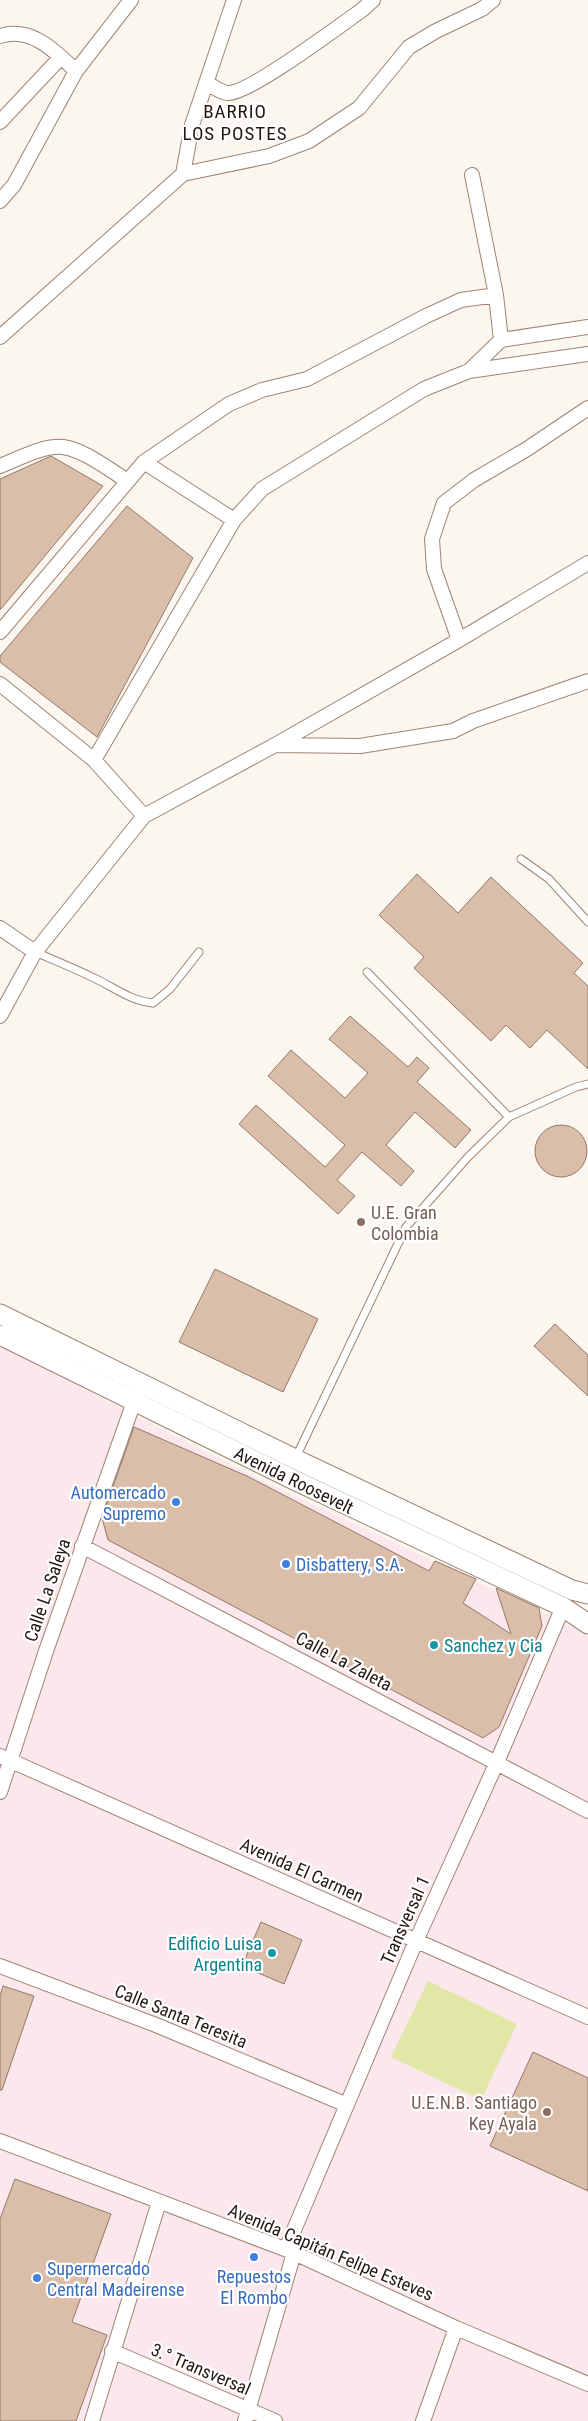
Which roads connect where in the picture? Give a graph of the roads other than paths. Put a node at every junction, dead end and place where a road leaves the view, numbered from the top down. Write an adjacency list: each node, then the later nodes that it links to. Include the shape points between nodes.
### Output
1 (131, 0): 7 (street)
2 (234, 0): 8 (street)
3 (373, 0): 8 (street, via 282,66 242,90 227,93)
4 (493, 0): 10 (street, via 409,47 359,108 309,141 269,156)
5 (0, 36): 6 (street, via 10,33 30,35)
6 (61, 57): 7 (street); 9 (street)
7 (76, 71): 12 (street, via 14,185)
8 (207, 83): 10 (street, via 192,125)
9 (0, 122)
10 (183, 174): 15 (street)
11 (472, 175): 13 (street)
12 (0, 201)
13 (496, 295): 16 (street); 20 (street, via 461,300 307,379 262,390 229,404)
14 (588, 327): 16 (street)
15 (0, 337)
16 (501, 340): 18 (street)
17 (588, 354): 18 (street)
18 (468, 371): 23 (street, via 424,389 262,489)
19 (588, 408): 26 (street, via 474,480 444,503 432,538 434,569)
20 (144, 462): 22 (street); 23 (street)
21 (0, 466): 22 (street, via 49,448 64,447)
22 (128, 481): 25 (street)
23 (234, 520): 30 (street)
24 (588, 563): 26 (street)
25 (0, 632)
26 (459, 640): 29 (street)
27 (588, 681): 29 (street, via 489,715 453,731 360,746)
28 (0, 684): 30 (street)
29 (275, 745): 31 (street)
30 (94, 760): 31 (street)
31 (144, 816): 35 (street)
32 (521, 859): 33 (lane, via 549,879)
33 (588, 922)
34 (0, 928): 35 (street)
35 (35, 952): 36 (lane, via 81,971 124,996 152,1003 170,989); 38 (street)
36 (199, 952)
37 (367, 972): 40 (lane)
38 (0, 1016)
39 (588, 1084): 40 (lane)
40 (509, 1117): 44 (lane, via 468,1157 406,1227)
41 (0, 1314): 43 (street, Avenida Roosevelt)
42 (0, 1335): 43 (street, Avenida Roosevelt)
43 (137, 1393): 44 (street, Avenida Roosevelt); 45 (street, Calle La Saleya); 47 (street, Avenida Roosevelt)
44 (295, 1459): 46 (street, Avenida Roosevelt, via 563,1586)
45 (82, 1546): 49 (street, Calle La Saleya); 50 (street, Calle La Zaleta)
46 (588, 1594)
47 (563, 1607): 48 (street, Avenida Roosevelt); 50 (street, Transversal 1)
48 (588, 1624)
49 (5, 1758): 51 (street, Calle La Saleya); 53 (street, Avenida El Carmen)
50 (496, 1762): 52 (street, Calle La Zaleta); 53 (street, Transversal 1)
51 (0, 1792)
52 (588, 1811)
53 (416, 1941): 55 (street, Avenida El Carmen); 56 (street, Transversal 1)
54 (0, 1966): 56 (street, Calle Santa Teresita, via 156,2025)
55 (588, 2017)
56 (347, 2106): 59 (street, Transversal 1)
57 (0, 2141): 58 (street, Avenida Capitán Felipe Esteves)
58 (159, 2202): 59 (street, Avenida Capitán Felipe Esteves); 61 (street)
59 (290, 2251): 60 (street, Avenida Capitán Felipe Esteves); 63 (street, Transversal 1)
60 (456, 2328): 62 (street, Avenida Capitán Felipe Esteves); 66 (street)
61 (112, 2351): 63 (street, 3.° Transversal); 64 (street)
62 (588, 2384)
63 (246, 2416): 65 (street, 3.° Transversal)
64 (92, 2421)
65 (275, 2421)
66 (423, 2421)

